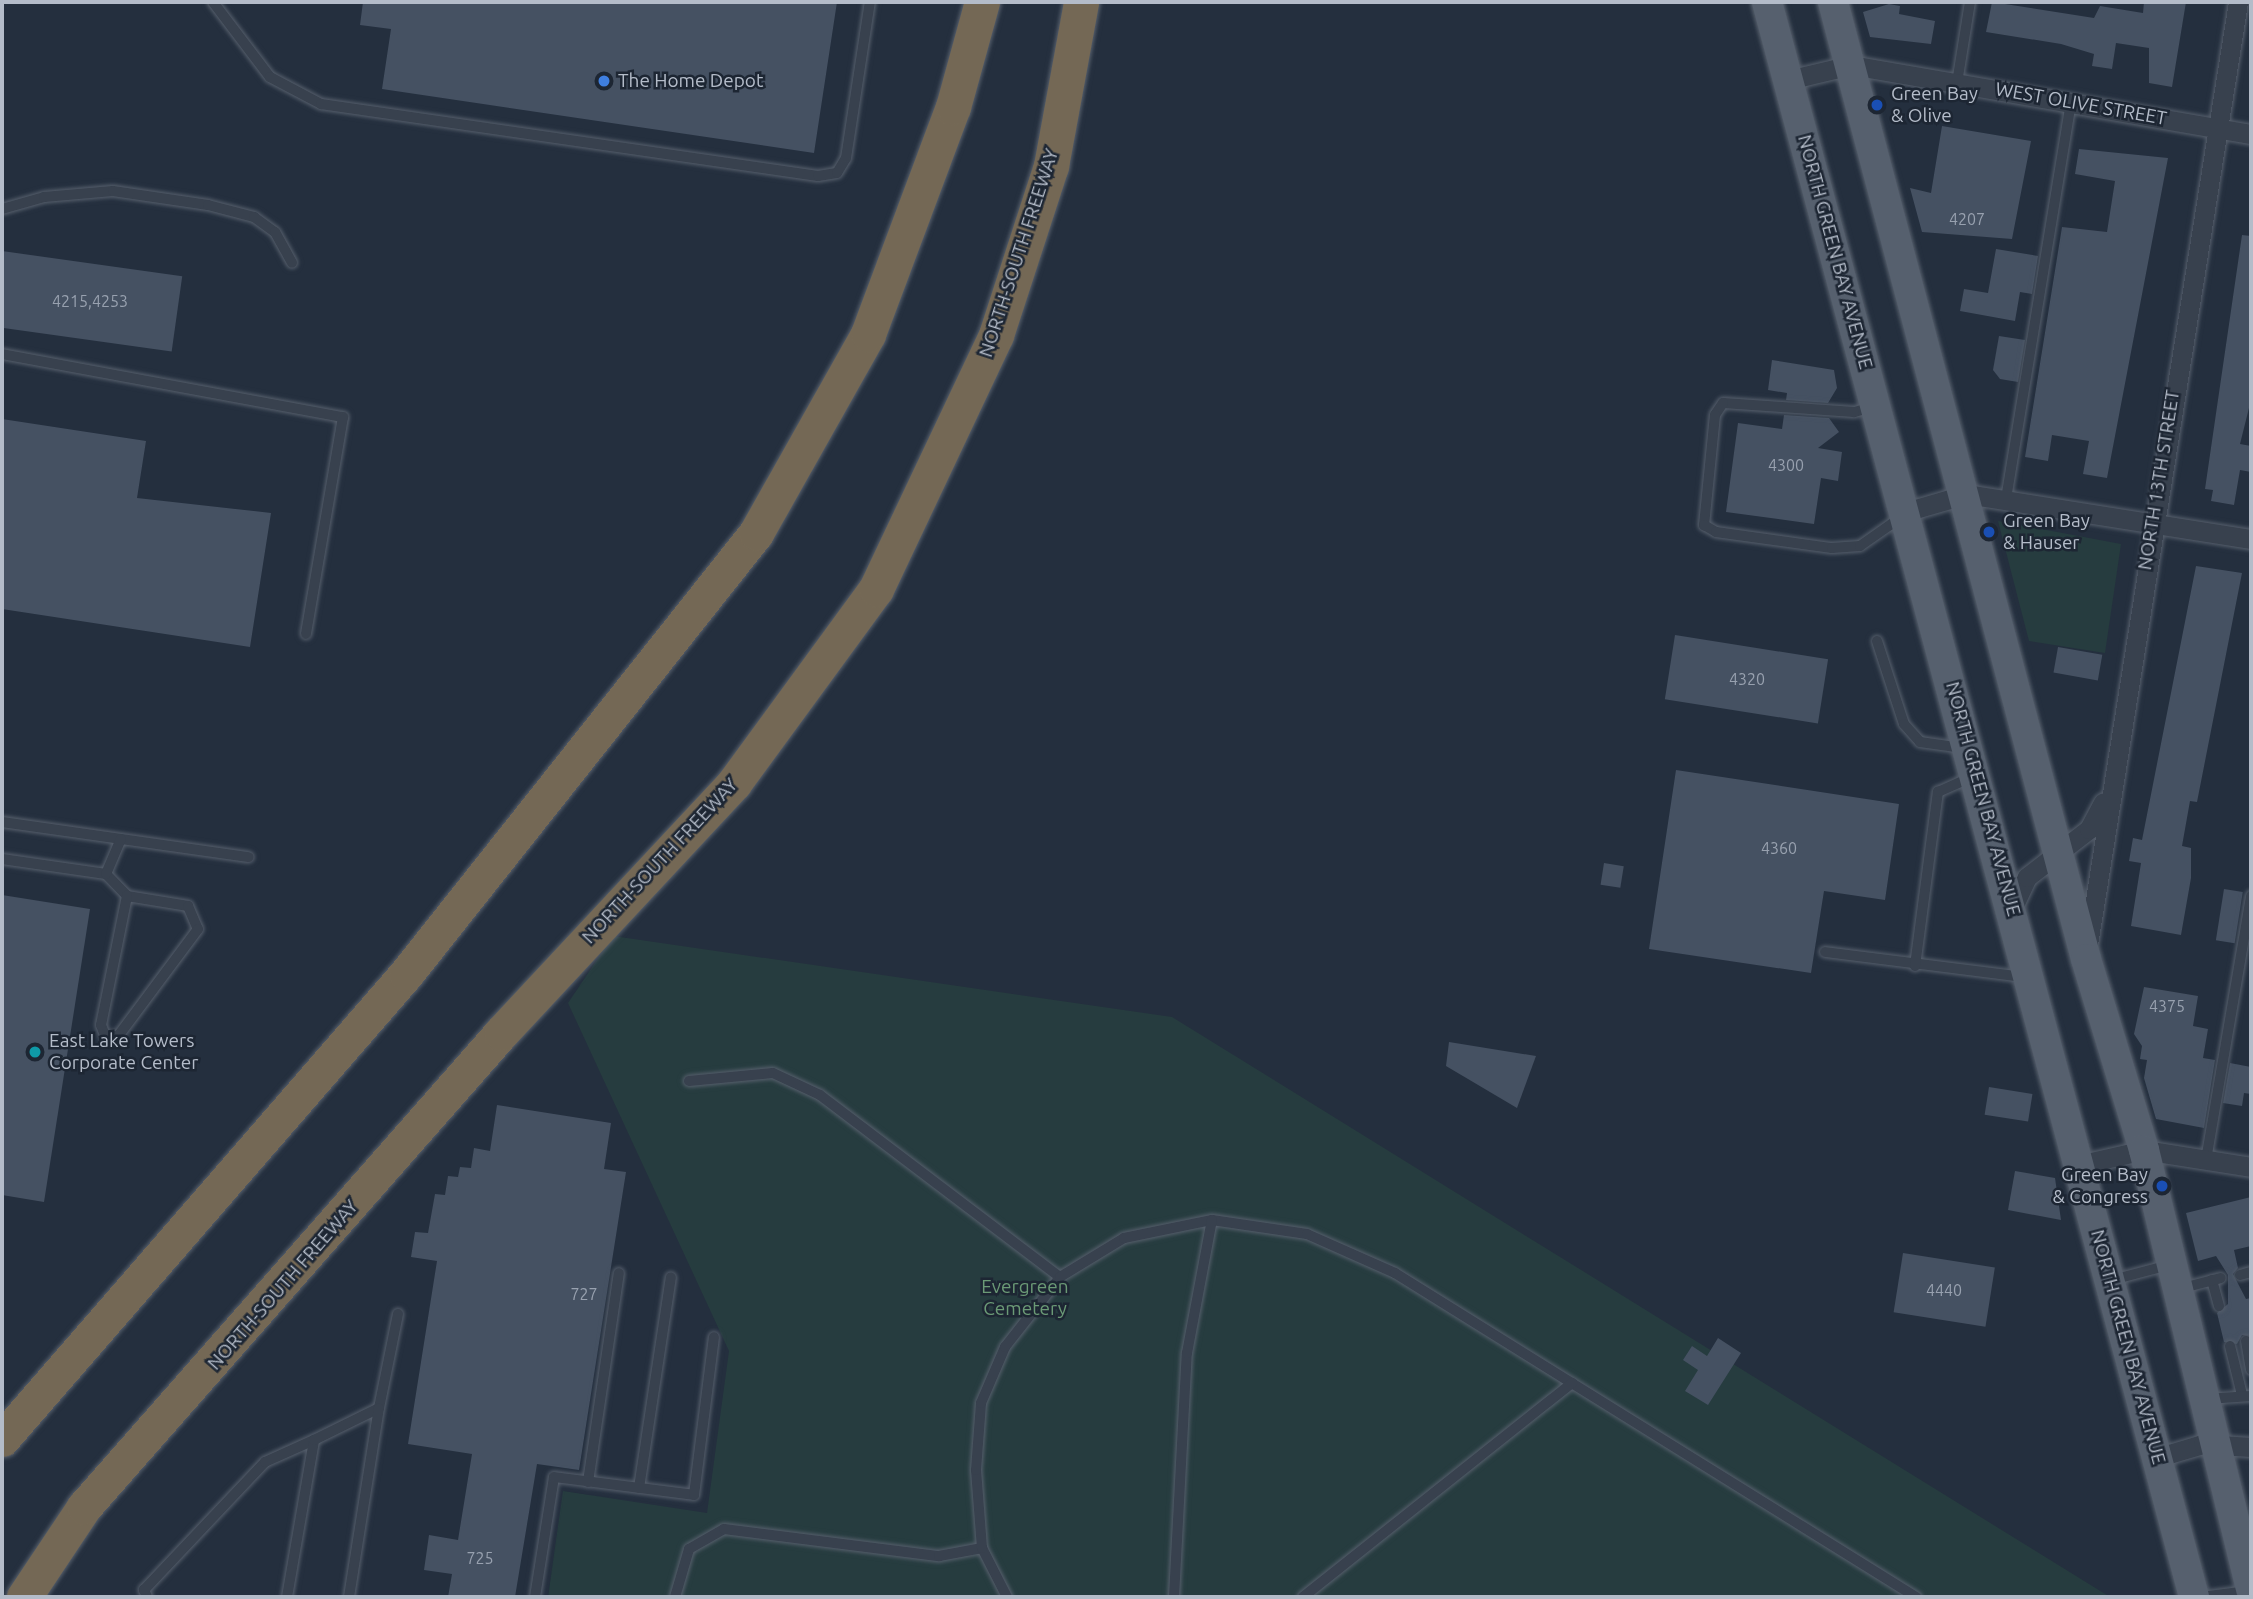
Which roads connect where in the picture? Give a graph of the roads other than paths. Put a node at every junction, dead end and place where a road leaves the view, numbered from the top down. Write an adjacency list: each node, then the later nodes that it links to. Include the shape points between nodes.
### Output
1 (213, 2): 2 (lane, via 270,76 321,104 818,176 837,173 846,158)
2 (870, 2)
3 (956, 2): 17 (highway)
4 (982, 2): 17 (highway)
5 (1081, 2): 75 (highway, NORTH-SOUTH FREEWAY, via 1052,166 996,335 876,589 734,783 501,1033 84,1507)
6 (1767, 2): 11 (main road, NORTH GREEN BAY AVENUE)
7 (1833, 2): 10 (main road)
8 (1970, 2): 12 (lane)
9 (2238, 2): 14 (street, NORTH 13TH STREET)
10 (1851, 65): 11 (street, WEST OLIVE STREET); 12 (street, WEST OLIVE STREET); 21 (main road)
11 (1788, 80): 20 (main road, NORTH GREEN BAY AVENUE)
12 (1957, 83): 13 (street, WEST OLIVE STREET)
13 (2071, 103): 14 (street, WEST OLIVE STREET); 22 (lane)
14 (2217, 127): 15 (street, WEST OLIVE STREET); 24 (street, NORTH 13TH STREET)
15 (2251, 134)
16 (2, 209): 18 (lane, via 44,197 113,191 208,205 254,217 275,232)
17 (913, 220): 66 (highway, via 837,396 756,533 406,974)
18 (292, 262)
19 (2, 354): 26 (lane, via 343,417)
20 (1877, 405): 23 (main road, NORTH GREEN BAY AVENUE); 23 (lane, via 1854,412 1723,402 1715,415 1704,524 1716,532 1832,548 1860,546)
21 (1967, 494): 22 (street); 23 (street); 32 (main road)
22 (2006, 499): 24 (street)
23 (1905, 512): 28 (main road, NORTH GREEN BAY AVENUE)
24 (2152, 522): 25 (street); 29 (street, NORTH 13TH STREET)
25 (2251, 539)
26 (306, 635)
27 (1877, 640): 28 (lane, via 1904,724 1920,742)
28 (1973, 761): 38 (main road, NORTH GREEN BAY AVENUE); 41 (lane, via 1938,792)
29 (2111, 782): 32 (street, via 2097,820); 40 (street, NORTH 13TH STREET)
30 (2, 822): 31 (lane)
31 (121, 839): 33 (lane); 35 (lane)
32 (2057, 848): 38 (street, via 2026,877); 40 (main road)
33 (249, 857)
34 (2, 859): 35 (lane)
35 (106, 873): 36 (lane)
36 (127, 896): 36 (lane, via 101,1025 106,1038 119,1035 198,929 188,905)
37 (2251, 896): 45 (lane)
38 (2012, 907): 42 (main road, NORTH GREEN BAY AVENUE)
39 (1825, 952): 41 (lane)
40 (2086, 959): 44 (main road)
41 (1915, 966): 42 (lane, via 2006,979)
42 (2031, 976): 46 (main road, NORTH GREEN BAY AVENUE)
43 (688, 1081): 54 (lane, via 773,1073 820,1095)
44 (2144, 1150): 45 (street); 46 (street); 52 (main road)
45 (2206, 1160): 47 (street)
46 (2078, 1165): 55 (main road, NORTH GREEN BAY AVENUE)
47 (2251, 1167)
48 (1212, 1220): 54 (lane, via 1124,1237); 62 (lane, via 1307,1234 1395,1273); 82 (lane, via 1187,1353)
49 (2251, 1272): 51 (lane)
50 (619, 1273): 71 (lane)
51 (2239, 1275)
52 (2176, 1276): 55 (lane); 56 (lane, via 2217,1279); 64 (main road)
53 (671, 1277): 72 (lane)
54 (1060, 1277): 73 (lane, via 1005,1348 981,1404)
55 (2110, 1281): 70 (main road, NORTH GREEN BAY AVENUE)
56 (2219, 1306)
57 (398, 1314): 65 (lane)
58 (714, 1338): 72 (lane, via 694,1495)
59 (2246, 1341): 61 (lane)
60 (2230, 1346): 63 (lane)
61 (2251, 1370)
62 (1572, 1383): 83 (lane); 84 (lane)
63 (2246, 1395): 64 (lane)
64 (2206, 1399): 68 (main road)
65 (379, 1408): 67 (lane); 78 (lane)
66 (4, 1435)
67 (314, 1440): 76 (lane, via 265,1462 144,1590); 77 (lane)
68 (2217, 1443): 69 (street); 70 (street); 74 (main road)
69 (2251, 1447)
70 (2159, 1457): 85 (main road, NORTH GREEN BAY AVENUE)
71 (588, 1482): 72 (lane); 79 (lane, via 554,1477)
72 (639, 1488)
73 (982, 1548): 80 (lane, via 939,1556 724,1529 689,1549); 81 (lane)
74 (2251, 1591): 86 (lane)
75 (24, 1597)
76 (147, 1597)
77 (287, 1597)
78 (349, 1597)
79 (536, 1597)
80 (675, 1597)
81 (1007, 1597)
82 (1174, 1597)
83 (1303, 1597)
84 (1916, 1597)
85 (2194, 1597)
86 (2200, 1597)

